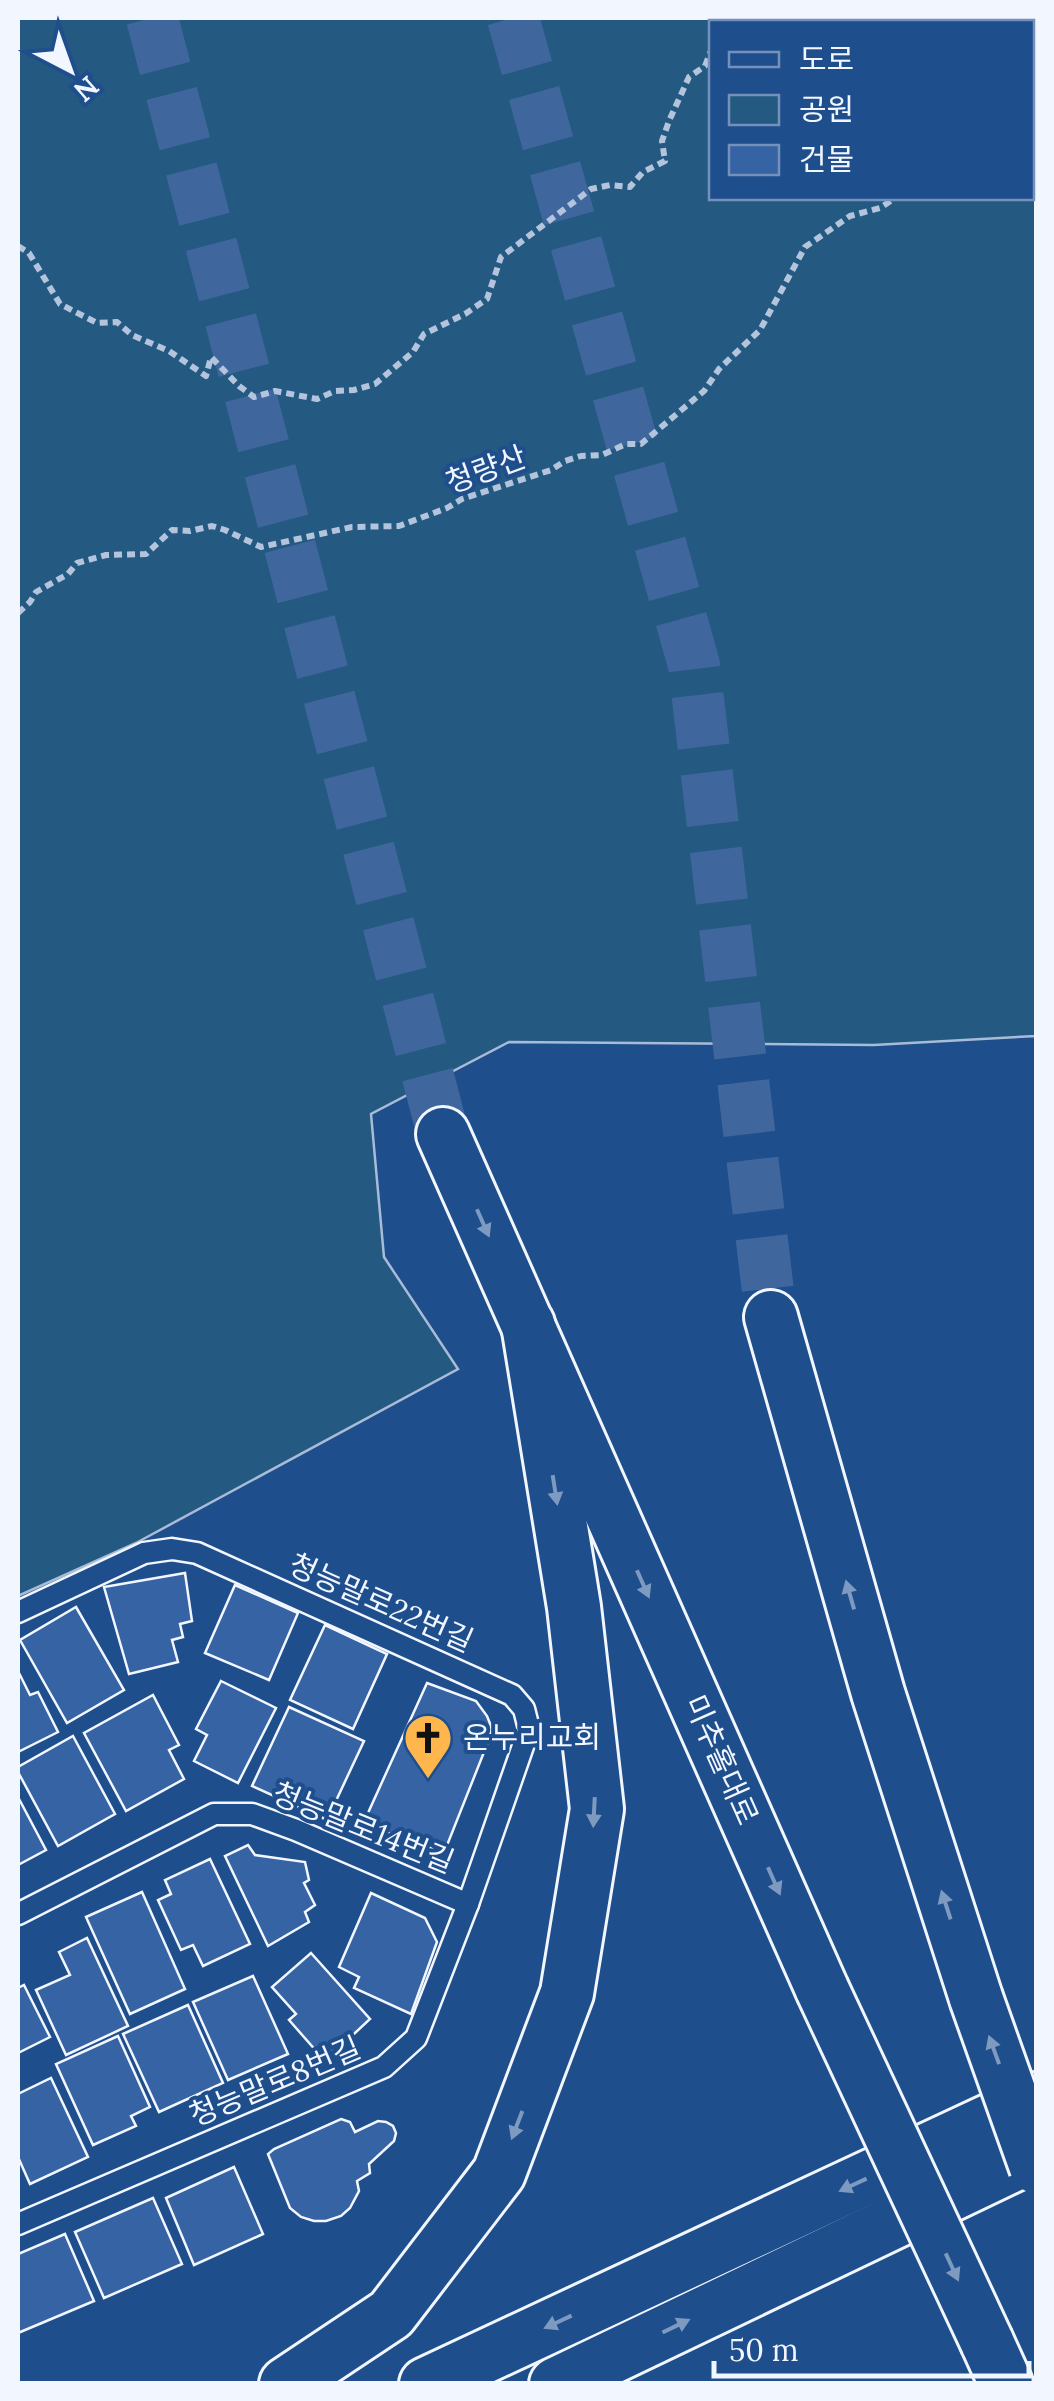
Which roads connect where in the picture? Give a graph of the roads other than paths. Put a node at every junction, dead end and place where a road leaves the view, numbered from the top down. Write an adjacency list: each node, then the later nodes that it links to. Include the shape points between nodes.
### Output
1 (444, 1134): 3 (main road, 미추홀대로, one-way to 3)
2 (771, 1317): 9 (main road, one-way to 2, bridge, via 878,1694)
3 (528, 1324): 11 (main road, 미추홀대로, one-way to 11, bridge, via 822,1988); 12 (main road, one-way to 12, via 574,1607 597,1808 567,1992 499,2173 391,2314)
4 (18, 1612): 5 (lane, 청능말로22번길, via 144,1554 197,1552 512,1695 529,1729)
5 (468, 1904): 6 (lane, 청능말로14번길, via 252,1814 214,1814); 10 (lane, 청능말로8번길, via 416,2038 384,2068)
6 (18, 1914)
7 (1036, 2099): 13 (main road, one-way to 13)
8 (1036, 2154): 14 (main road, one-way to 8)
9 (1036, 2167)
10 (18, 2224)
11 (997, 2363)
12 (286, 2384)
13 (426, 2384)
14 (556, 2384)

